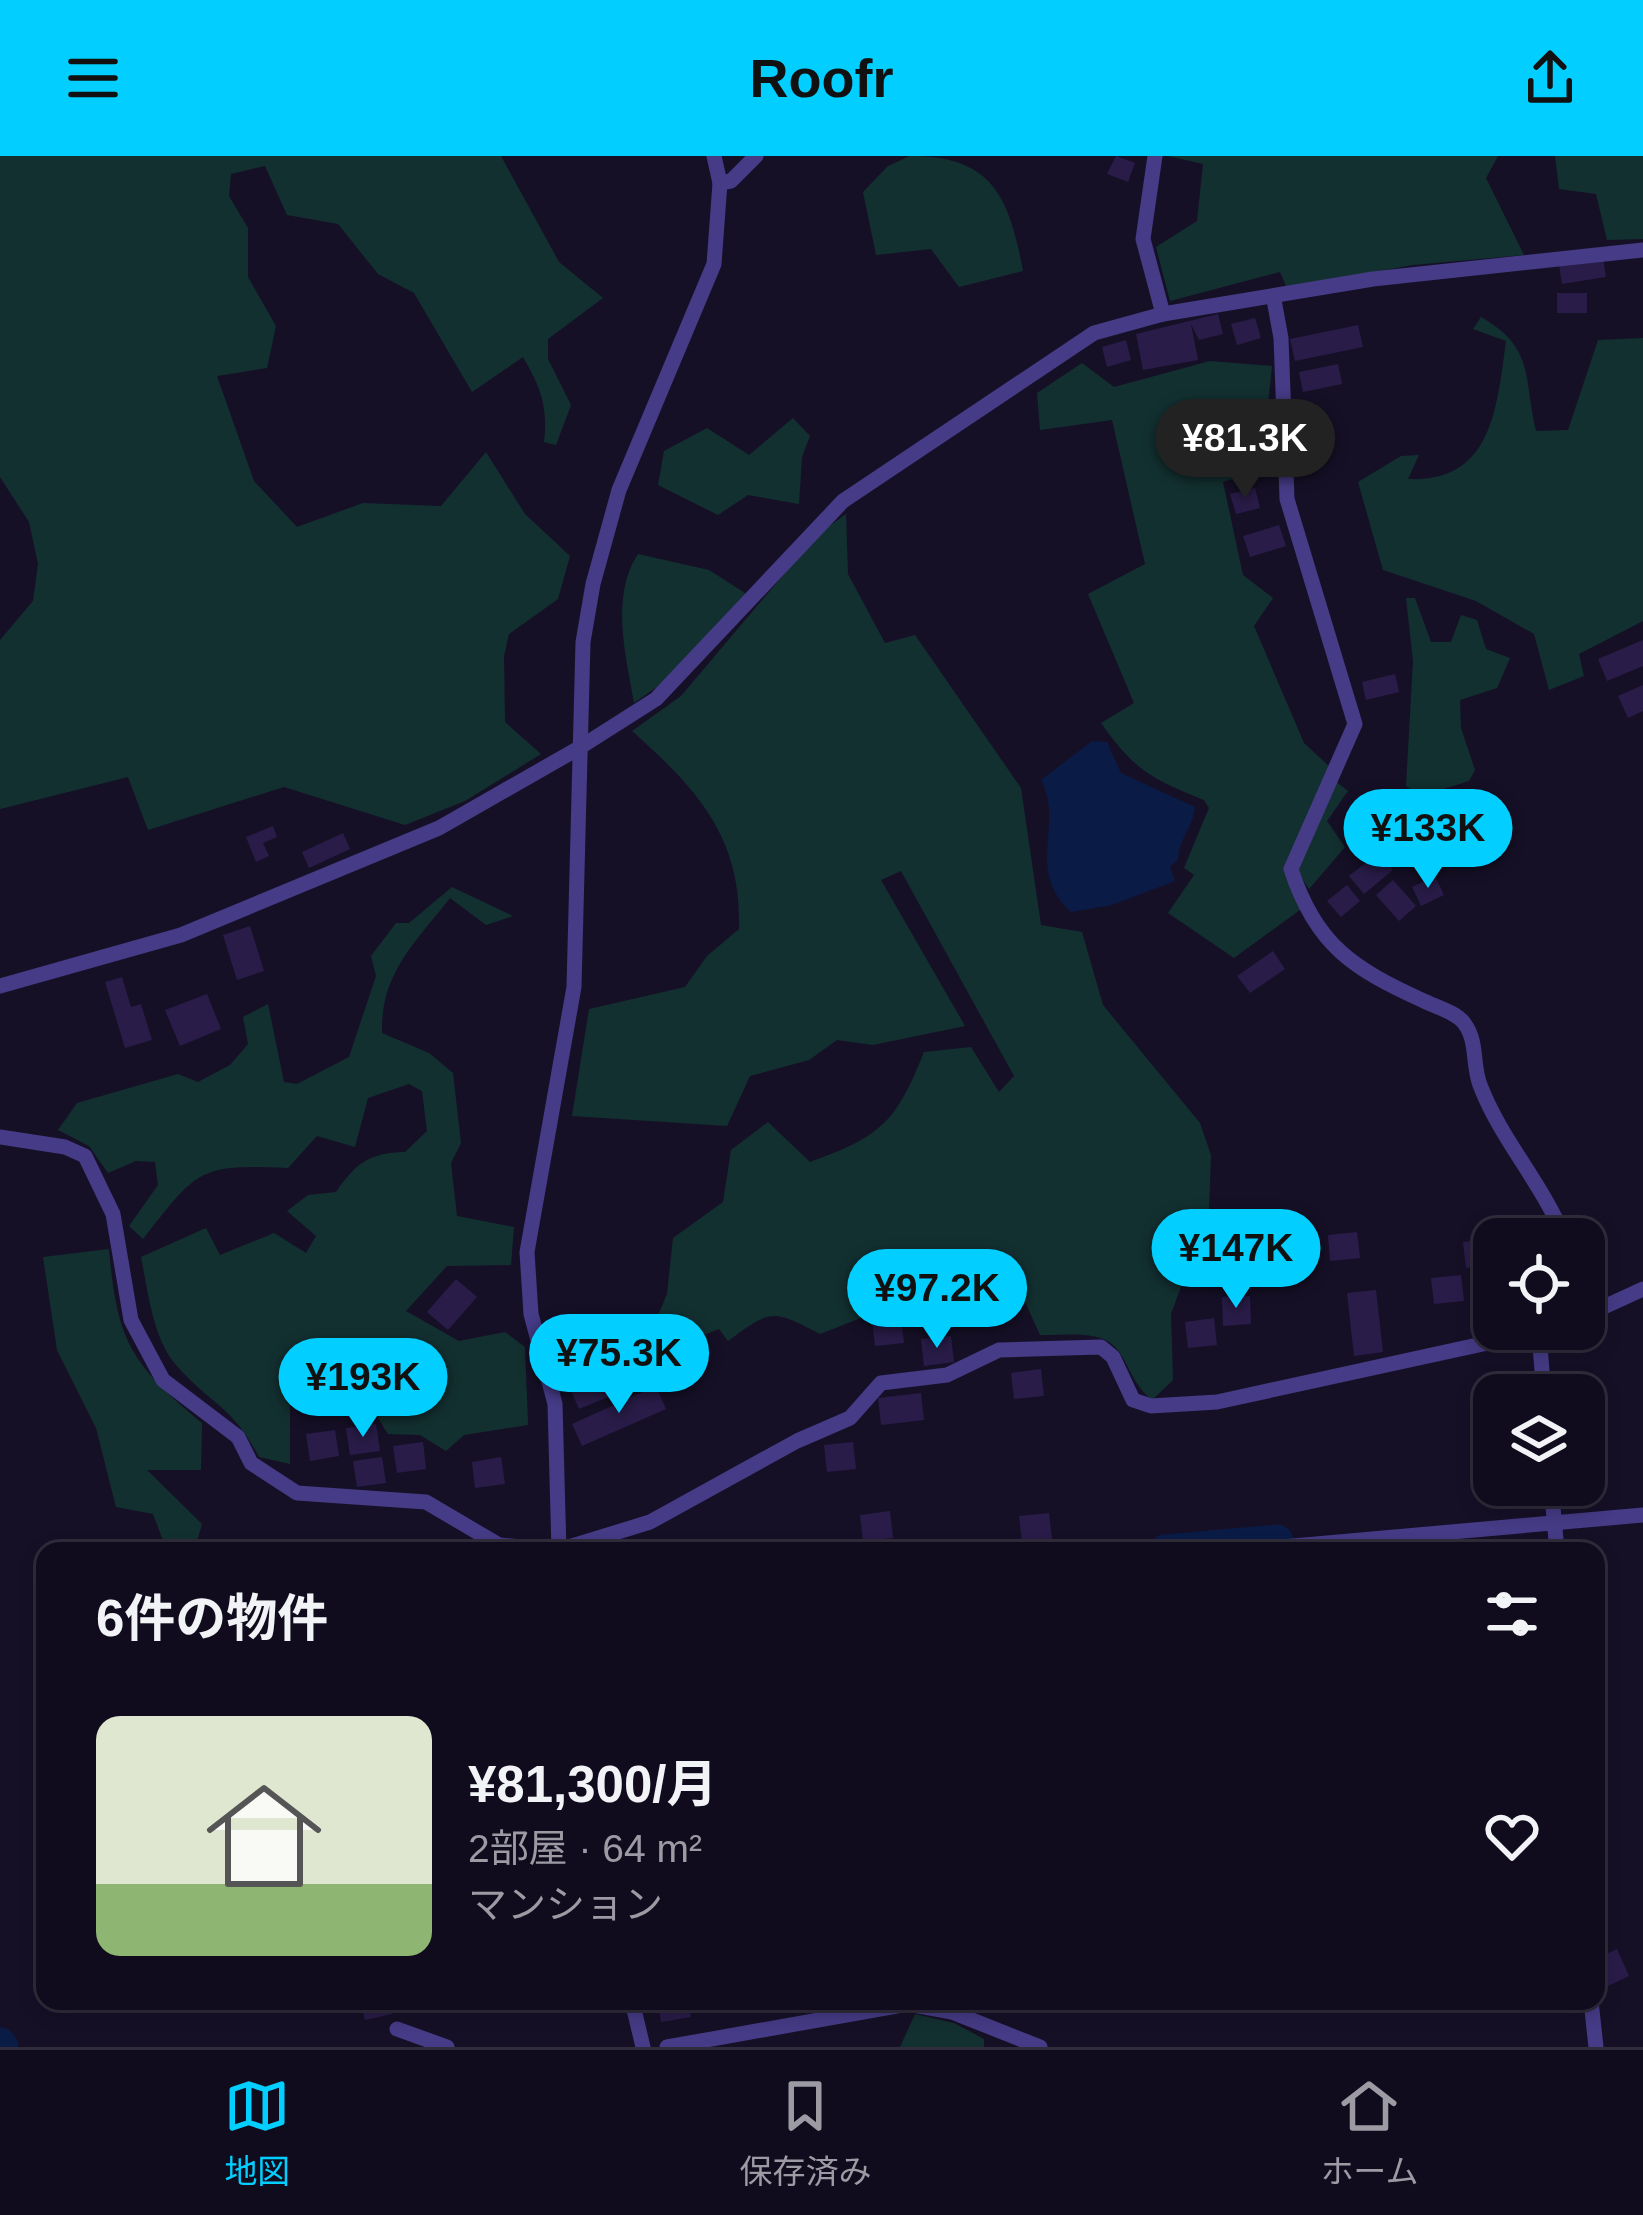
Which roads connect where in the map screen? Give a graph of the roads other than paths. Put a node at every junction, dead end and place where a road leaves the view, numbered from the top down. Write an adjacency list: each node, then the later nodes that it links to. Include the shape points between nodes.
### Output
1 (714, 156): 4 (street)
2 (756, 156): 4 (street)
3 (1155, 156): 7 (street, via 1143,239)
4 (720, 183): 8 (street, via 714,264 619,490 593,584)
5 (1643, 250): 6 (street, via 1372,279)
6 (1274, 300): 7 (street); 11 (street, via 1287,499 1355,724 1291,869 1324,934 1356,969 1462,1018 1487,1104)
7 (1163, 314): 8 (street, via 1094,333 880,472 807,536 656,699)
8 (579, 748): 9 (street, via 439,828 224,918); 19 (street, via 574,987 527,1252 531,1313 555,1404)
9 (0, 986)
10 (0, 1137): 18 (street, via 86,1156 113,1214 131,1320 163,1380 238,1437 251,1463 297,1493 426,1502)
11 (1555, 1218)
12 (1643, 1288): 13 (street)
13 (1605, 1306)
14 (1473, 1347): 20 (street, via 1217,1402 1151,1406 1133,1400 1101,1347 998,1350 947,1375 881,1383 850,1418 650,1522)
15 (1553, 1506): 17 (street)
16 (1643, 1515): 17 (street)
17 (1554, 1519): 21 (street); 22 (street)
18 (494, 1542)
19 (559, 1542)
20 (587, 1542)
21 (1325, 1542)
22 (1556, 1542)
23 (634, 2010): 29 (street)
24 (879, 2010): 30 (street)
25 (939, 2010): 31 (street)
26 (1592, 2010): 32 (street)
27 (397, 2029): 28 (street)
28 (447, 2047)
29 (643, 2047)
30 (667, 2047)
31 (1040, 2047)
32 (1596, 2047)

